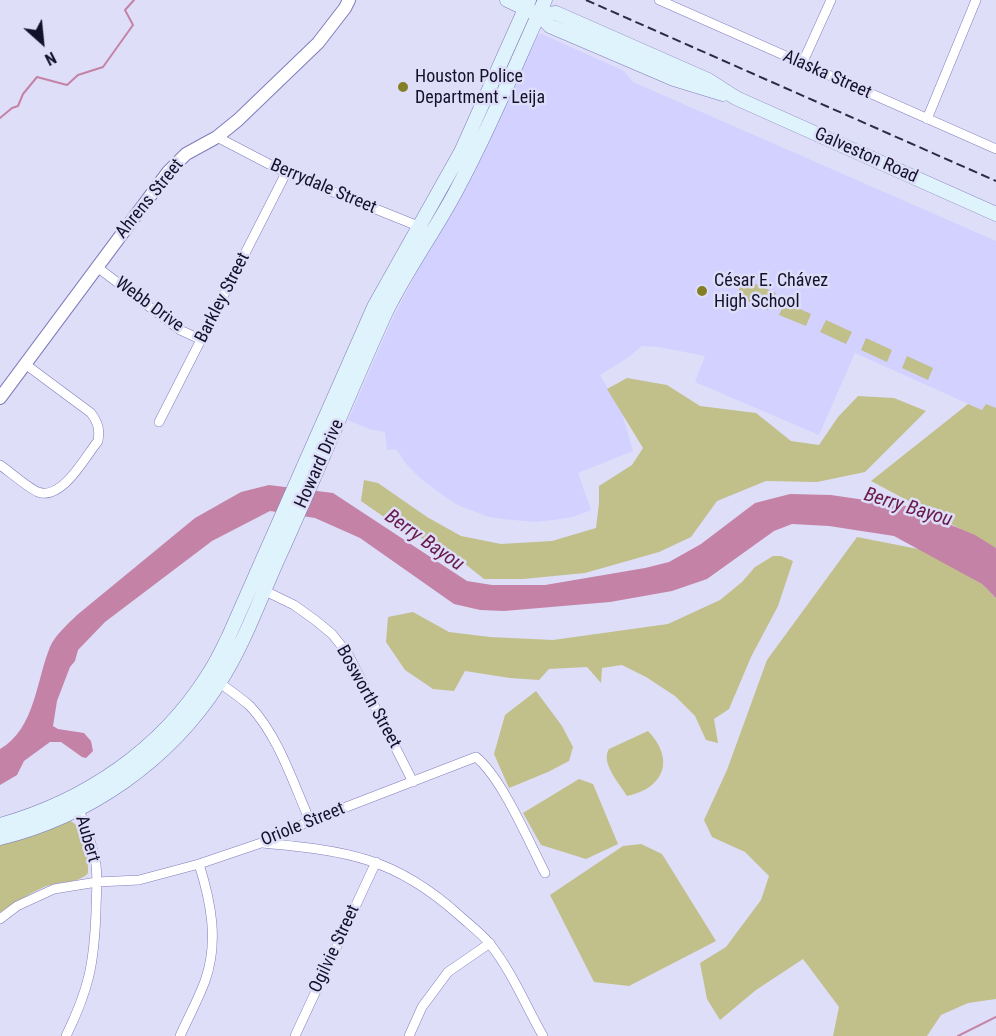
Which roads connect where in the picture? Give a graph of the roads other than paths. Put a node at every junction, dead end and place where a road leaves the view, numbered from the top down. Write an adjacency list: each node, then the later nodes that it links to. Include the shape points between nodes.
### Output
1 (349, 0): 13 (street, Ahrens Street, via 318,43)
2 (507, 0): 7 (main road, Galveston Road)
3 (545, 0): 9 (main road, Howard Drive)
4 (659, 0): 8 (street, Alaska Street)
5 (831, 0): 10 (street)
6 (976, 0): 11 (street)
7 (527, 4): 9 (main road, Galveston Road); 12 (main road, Howard Drive)
8 (680, 4): 10 (street, Alaska Street)
9 (538, 15): 12 (main road, Howard Drive); 16 (main road, Galveston Road, via 550,26 661,66 704,89 736,98)
10 (802, 64): 11 (street, Alaska Street)
11 (927, 119): 14 (street, Alaska Street)
12 (476, 134): 17 (main road, Howard Drive, via 454,195)
13 (217, 137): 15 (street, Berrydale Street); 18 (street, Ahrens Street, via 179,160)
14 (996, 149)
15 (286, 172): 17 (street, Berrydale Street); 20 (street, Barkley Street)
16 (996, 214)
17 (425, 230): 19 (main road, Howard Drive)
18 (97, 267): 20 (street, Webb Drive, via 180,330); 21 (street, Ahrens Street)
19 (380, 310): 23 (main road, Howard Drive); 24 (main road, Howard Drive)
20 (202, 340): 25 (street, Barkley Street)
21 (25, 364): 22 (street, Ahrens Street); 26 (street, via 91,413 98,423 98,441 62,488 51,493 38,492)
22 (0, 398)
23 (330, 408): 24 (main road); 27 (main road, Howard Drive)
24 (343, 414): 27 (main road, Howard Drive)
25 (159, 422)
26 (0, 465)
27 (309, 470): 28 (main road, Howard Drive)
28 (257, 587): 29 (main road, Howard Drive, via 233,658); 30 (street, Bosworth Street, via 315,620 348,654)
29 (214, 678): 31 (main road, Howard Drive, via 176,738 121,768); 32 (street, via 260,718)
30 (413, 782): 32 (street, Oriole Street); 38 (street, Oriole Street, via 476,758 508,801)
31 (76, 802): 33 (main road, Howard Drive); 34 (main road, Howard Drive, via 30,830); 39 (street, Aubert, via 93,849)
32 (310, 820): 35 (street, Oriole Street)
33 (0, 825)
34 (0, 838)
35 (261, 843): 36 (street, via 346,853); 37 (street, Oriole Street)
36 (376, 862): 41 (street, via 435,893); 44 (street, Ogilvie Street)
37 (199, 864): 39 (street, Oriole Street, via 139,880); 43 (street, via 209,897 214,943 206,980)
38 (545, 873)
39 (97, 882): 40 (street, Oriole Street, via 54,889 17,906); 42 (street, Aubert, via 91,972)
40 (0, 920)
41 (490, 943): 45 (street, via 448,972 422,1007); 46 (street)
42 (66, 1036)
43 (180, 1036)
44 (295, 1036)
45 (409, 1036)
46 (543, 1036)

